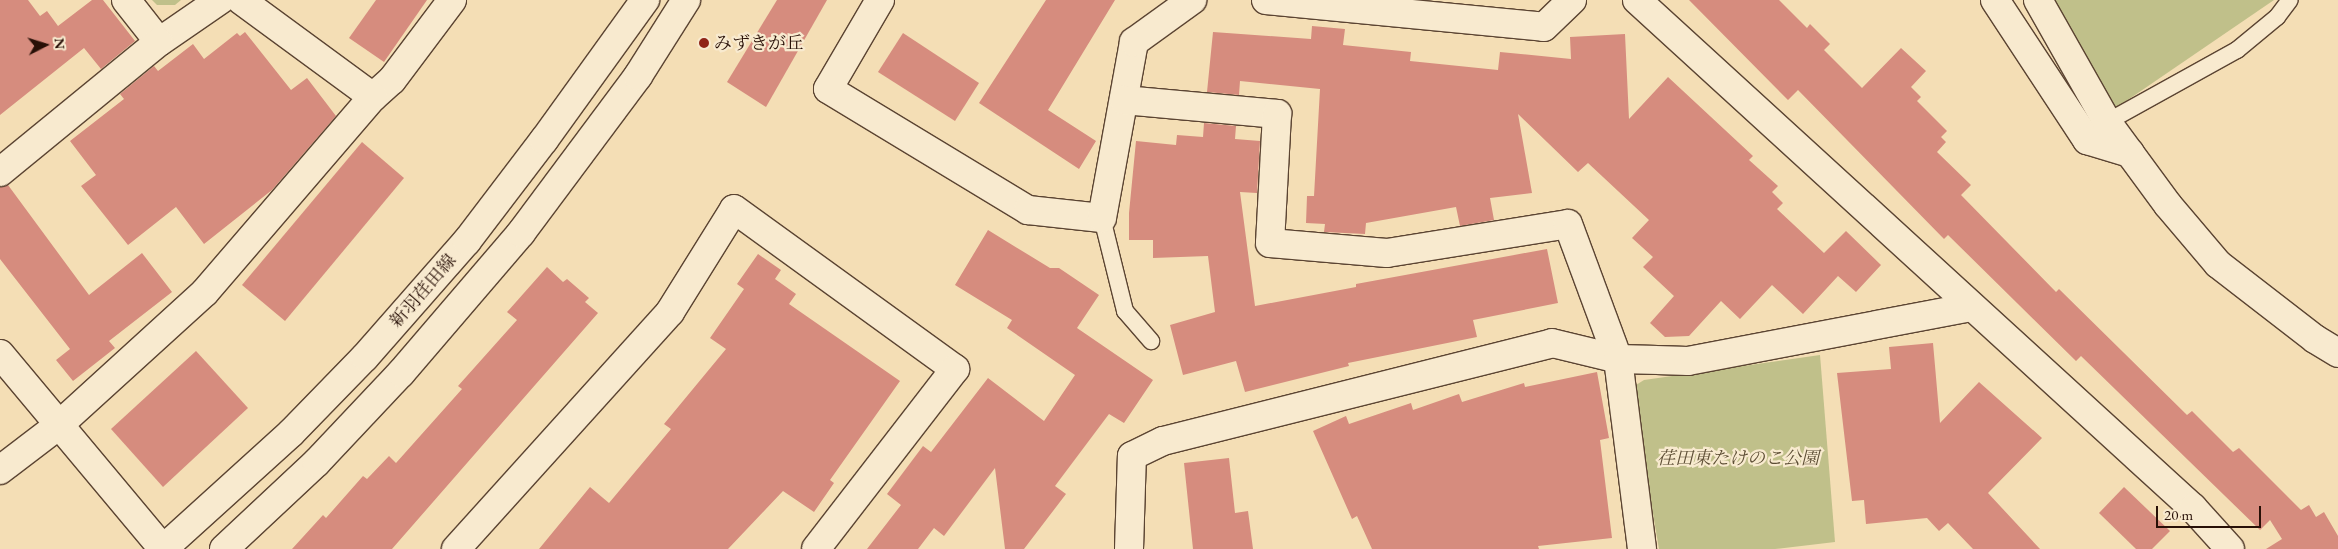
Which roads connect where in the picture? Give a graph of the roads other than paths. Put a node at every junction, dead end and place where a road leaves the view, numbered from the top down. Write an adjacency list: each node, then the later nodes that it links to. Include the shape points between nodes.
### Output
1 (126, 0): 15 (street)
2 (220, 0): 15 (street)
3 (241, 0): 16 (street)
4 (452, 0): 16 (street, via 392,80)
5 (645, 0): 29 (street, 新羽荏田線, via 467,241 377,343 291,433)
6 (686, 0): 30 (street, 新羽荏田線, via 638,76 521,233 401,373 317,462)
7 (880, 0): 21 (street, via 828,89 1028,210)
8 (1192, 0): 17 (street, via 1134,42)
9 (1266, 0): 10 (street, via 1544,27)
10 (1572, 0)
11 (1637, 0): 22 (street)
12 (1995, 0): 19 (street, via 2087,140)
13 (2038, 0): 18 (street)
14 (2290, 0): 18 (lane, via 2277,17 2237,50)
15 (159, 42): 20 (street)
16 (373, 97): 27 (street, via 205,292)
17 (1124, 100): 21 (street); 26 (street, via 1277,114 1270,244 1387,254 1568,224)
18 (2107, 122): 19 (street)
19 (2130, 153): 24 (street, via 2218,264)
20 (0, 172)
21 (1102, 218): 23 (lane, via 1125,311)
22 (1970, 307): 26 (street, via 1688,361); 35 (street, via 2193,508)
23 (1151, 341)
24 (2338, 353)
25 (0, 354): 27 (street)
26 (1618, 359): 33 (street, via 1552,343 1163,441 1132,456); 34 (street)
27 (59, 425): 28 (street); 29 (street)
28 (0, 470)
29 (163, 549)
30 (224, 549)
31 (456, 549): 32 (street, via 670,312 734,209 956,370)
32 (816, 549)
33 (1129, 549)
34 (1642, 549)
35 (2230, 549)

